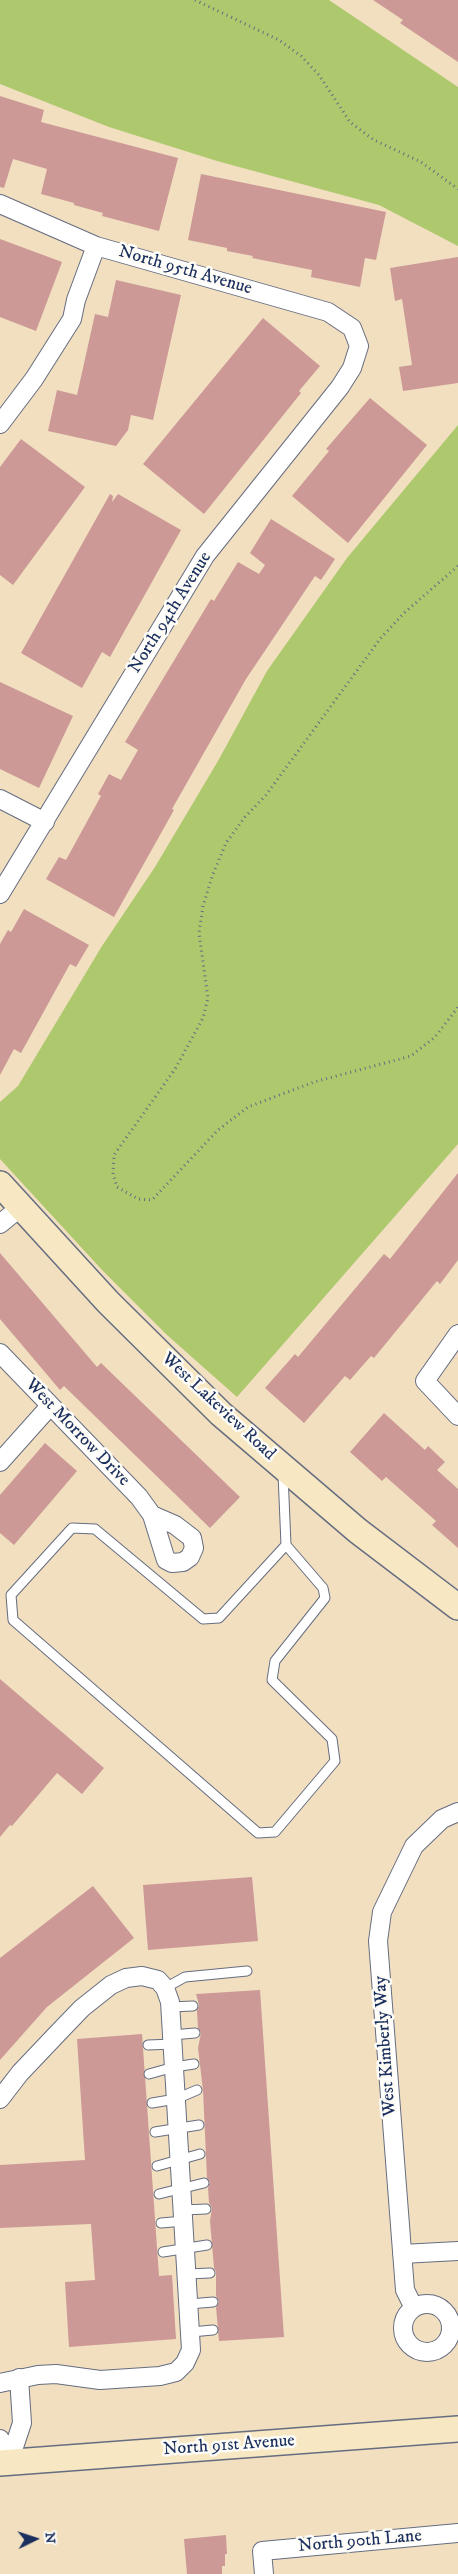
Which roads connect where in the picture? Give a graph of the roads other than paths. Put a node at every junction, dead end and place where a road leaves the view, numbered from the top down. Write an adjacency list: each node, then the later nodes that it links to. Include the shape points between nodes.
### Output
1 (0, 204): 2 (street, North 95th Avenue)
2 (96, 246): 3 (street, North 95th Avenue, via 328,312 352,328); 4 (street, via 72,319 34,379)
3 (359, 346): 6 (street, North 94th Avenue, via 352,368 340,387 205,556)
4 (0, 424)
5 (0, 799): 6 (street)
6 (45, 822): 7 (street, North 94th Avenue)
7 (0, 894)
8 (1, 1186): 9 (street, West Lakeview Road)
9 (22, 1206): 10 (street); 16 (street, West Lakeview Road, via 43,1233 115,1309 221,1414)
10 (0, 1224)
11 (458, 1334): 14 (street, via 426,1381)
12 (0, 1353): 13 (street, West Morrow Drive)
13 (50, 1406): 15 (street); 17 (street, West Morrow Drive, via 140,1497)
14 (458, 1416)
15 (0, 1462)
16 (282, 1466): 18 (lane); 19 (street, West Lakeview Road, via 358,1531)
17 (152, 1515)
18 (286, 1545): 18 (lane, via 219,1618 203,1619 95,1529 72,1528 10,1595 13,1620 258,1833 275,1832 335,1761 332,1739 272,1680 275,1661 324,1598 323,1588)
19 (458, 1607)
20 (458, 1812): 51 (street, West Kimberly Way, via 442,1819 414,1846 382,1912 378,1941)
21 (247, 1971): 22 (lane, via 185,1976)
22 (165, 1988): 24 (street); 33 (street, via 158,1980 142,1976 126,1978 111,1985 56,2034)
23 (193, 2006): 24 (lane)
24 (170, 2007): 26 (street)
25 (195, 2033): 26 (lane)
26 (172, 2039): 27 (lane); 29 (street)
27 (148, 2045)
28 (194, 2064): 29 (lane)
29 (174, 2067): 30 (lane); 32 (street)
30 (150, 2074)
31 (197, 2090): 32 (lane)
32 (176, 2098): 34 (lane); 36 (street)
33 (0, 2100)
34 (152, 2103)
35 (199, 2125): 36 (lane)
36 (178, 2129): 37 (lane); 39 (street)
37 (155, 2132)
38 (200, 2154): 39 (lane)
39 (180, 2160): 40 (lane); 42 (street)
40 (158, 2166)
41 (204, 2184): 42 (lane)
42 (182, 2187): 43 (lane); 45 (street)
43 (159, 2194)
44 (206, 2209): 45 (lane)
45 (184, 2215): 46 (lane); 48 (street)
46 (161, 2223)
47 (207, 2245): 48 (lane)
48 (186, 2248): 50 (lane); 53 (street)
49 (458, 2251): 51 (street)
50 (163, 2252)
51 (402, 2254): 56 (street, West Kimberly Way, via 405,2290)
52 (210, 2273): 53 (lane)
53 (188, 2274): 55 (street)
54 (213, 2302): 55 (lane)
55 (189, 2304): 58 (street)
56 (414, 2308)
57 (213, 2330): 58 (lane)
58 (191, 2332): 59 (street, via 191,2350 176,2372 100,2380 56,2374)
59 (19, 2378): 60 (street); 63 (street, via 22,2423)
60 (0, 2383)
61 (458, 2429): 63 (street, North 91st Avenue)
62 (0, 2439): 63 (street)
63 (5, 2463)
64 (458, 2533): 65 (street, North 90th Lane, via 262,2551)
65 (264, 2574)

